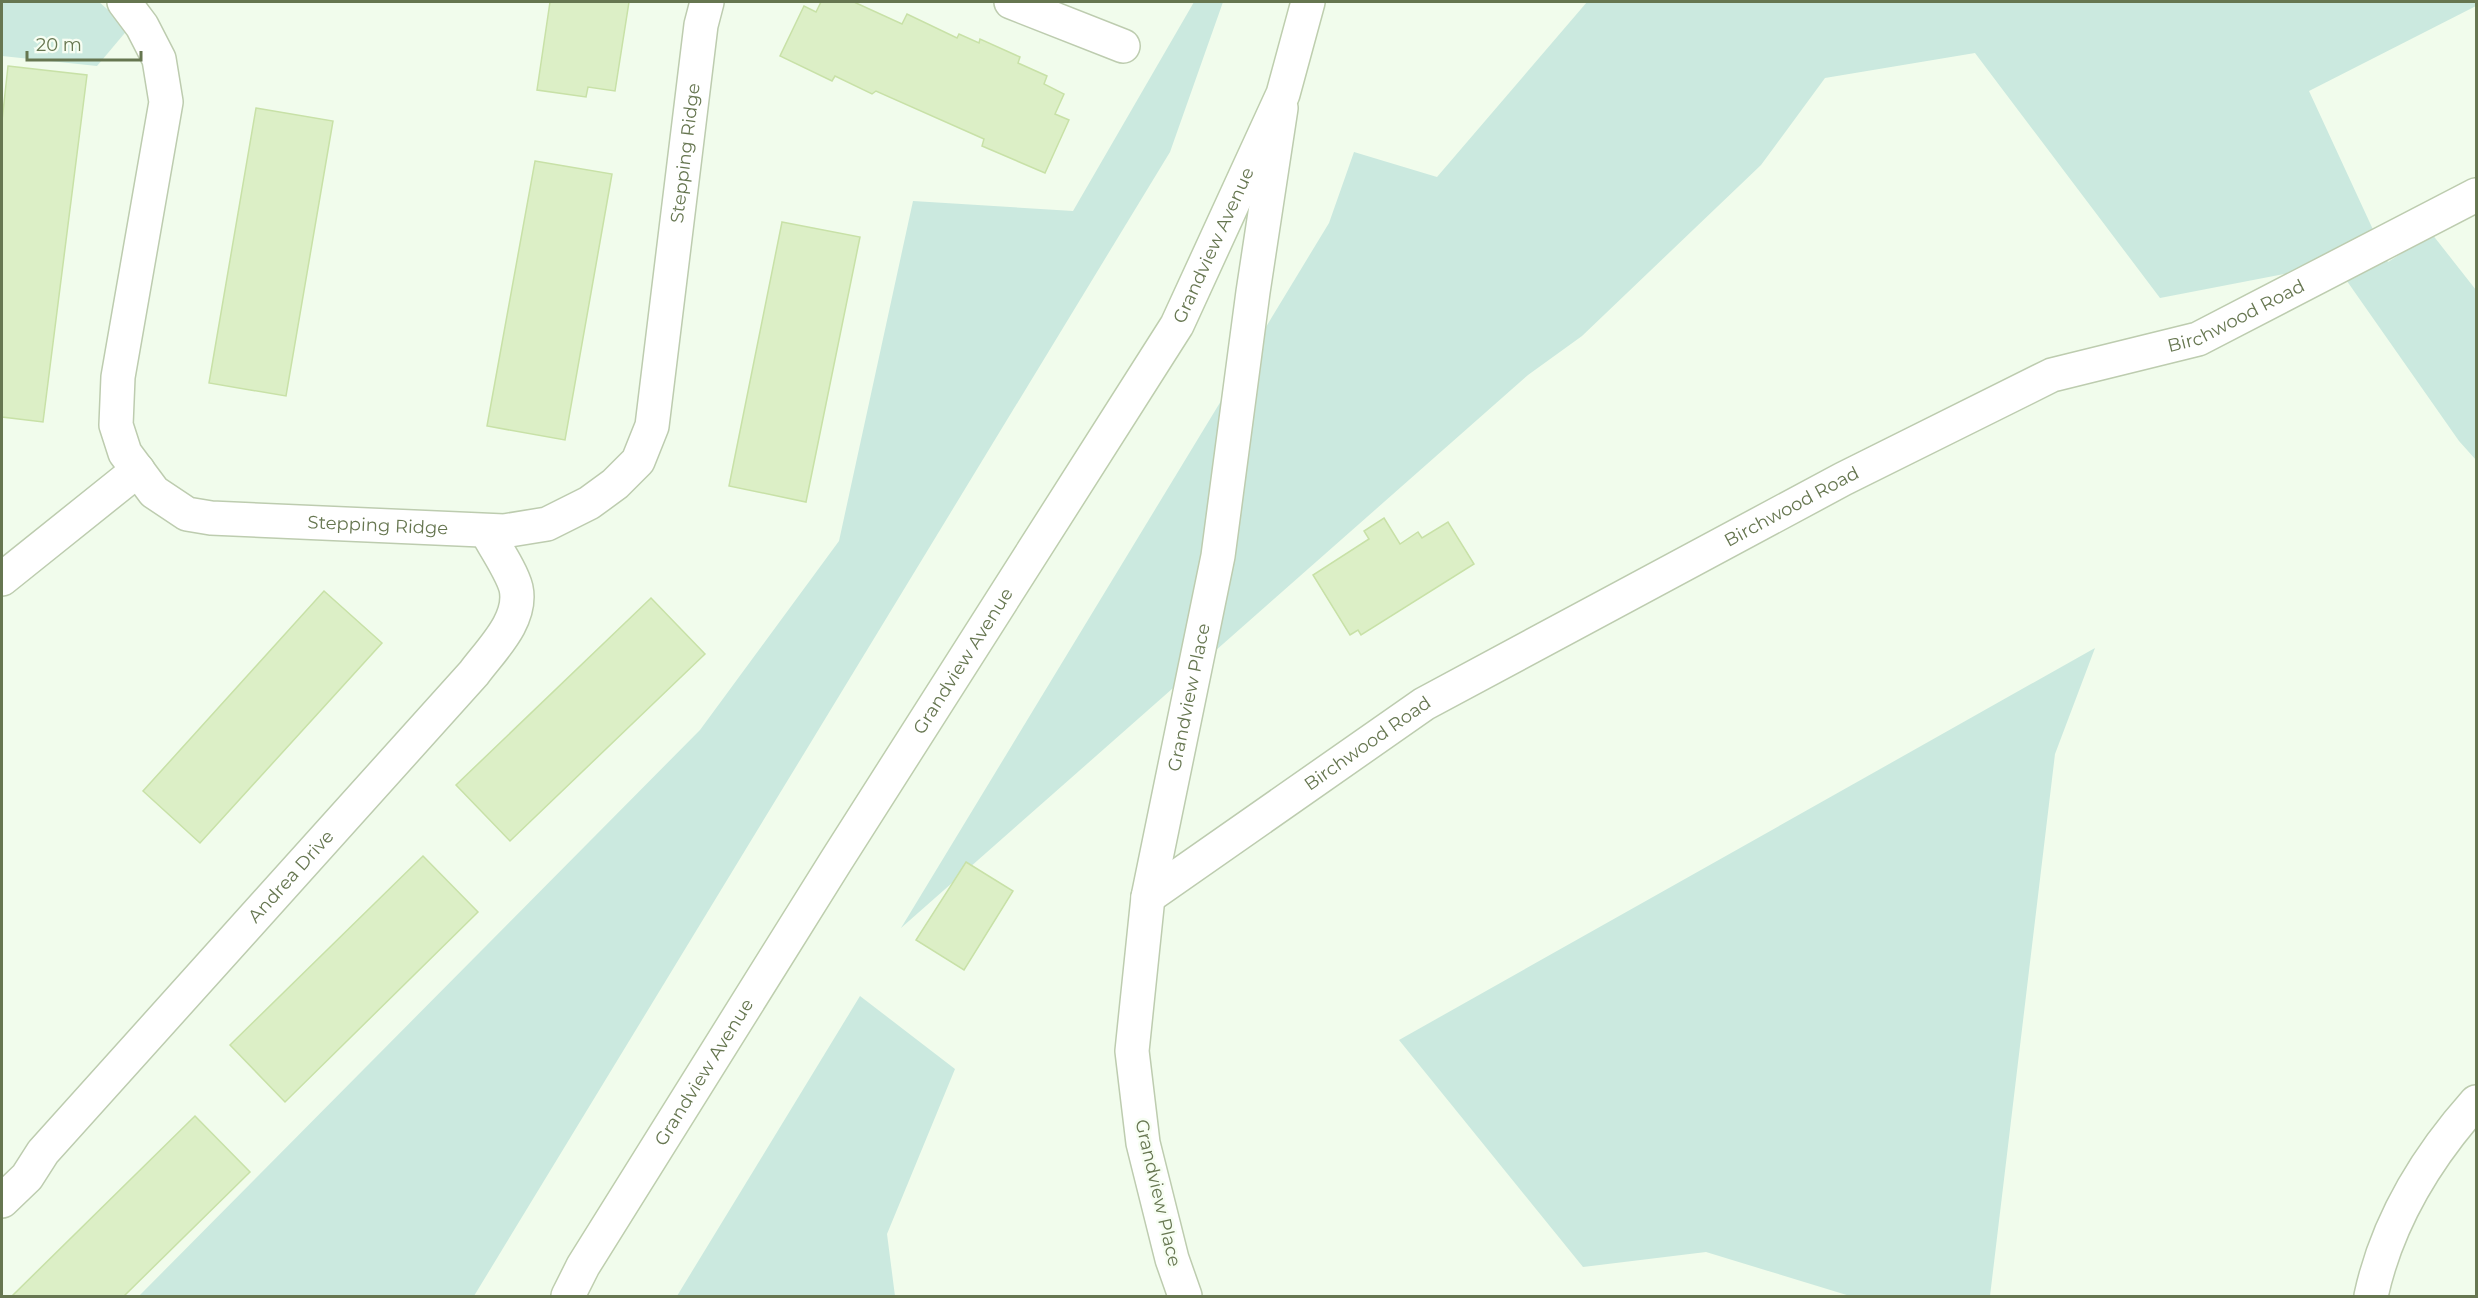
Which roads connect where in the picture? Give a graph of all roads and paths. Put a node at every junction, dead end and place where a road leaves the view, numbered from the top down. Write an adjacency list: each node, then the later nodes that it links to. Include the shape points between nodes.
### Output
1 (124, 2): 8 (street, Stepping Ridge, via 159,59 166,102 118,377 116,425 125,453)
2 (707, 2): 9 (street, Stepping Ridge, via 652,426 638,461 589,503 547,524)
3 (1011, 2): 5 (street)
4 (1308, 2): 6 (street, Grandview Avenue)
5 (1123, 46)
6 (1283, 94): 11 (street, Grandview Place, via 1252,292 1218,556); 14 (street, Grandview Avenue, via 1177,325 836,861)
7 (2476, 195): 11 (street, Birchwood Road, via 2198,339 2052,375 1843,478 1424,704)
8 (138, 470): 9 (street, Stepping Ridge, via 154,492 187,514); 10 (street)
9 (486, 531): 13 (street, Andrea Drive, via 516,588 516,609 504,633 474,673)
10 (2, 579)
11 (1148, 897): 15 (street, Grandview Place, via 1132,1051 1143,1143 1172,1260)
12 (2476, 1102): 16 (street, via 2430,1159 2407,1197)
13 (2, 1201)
14 (568, 1296)
15 (1185, 1296)
16 (2371, 1296)

